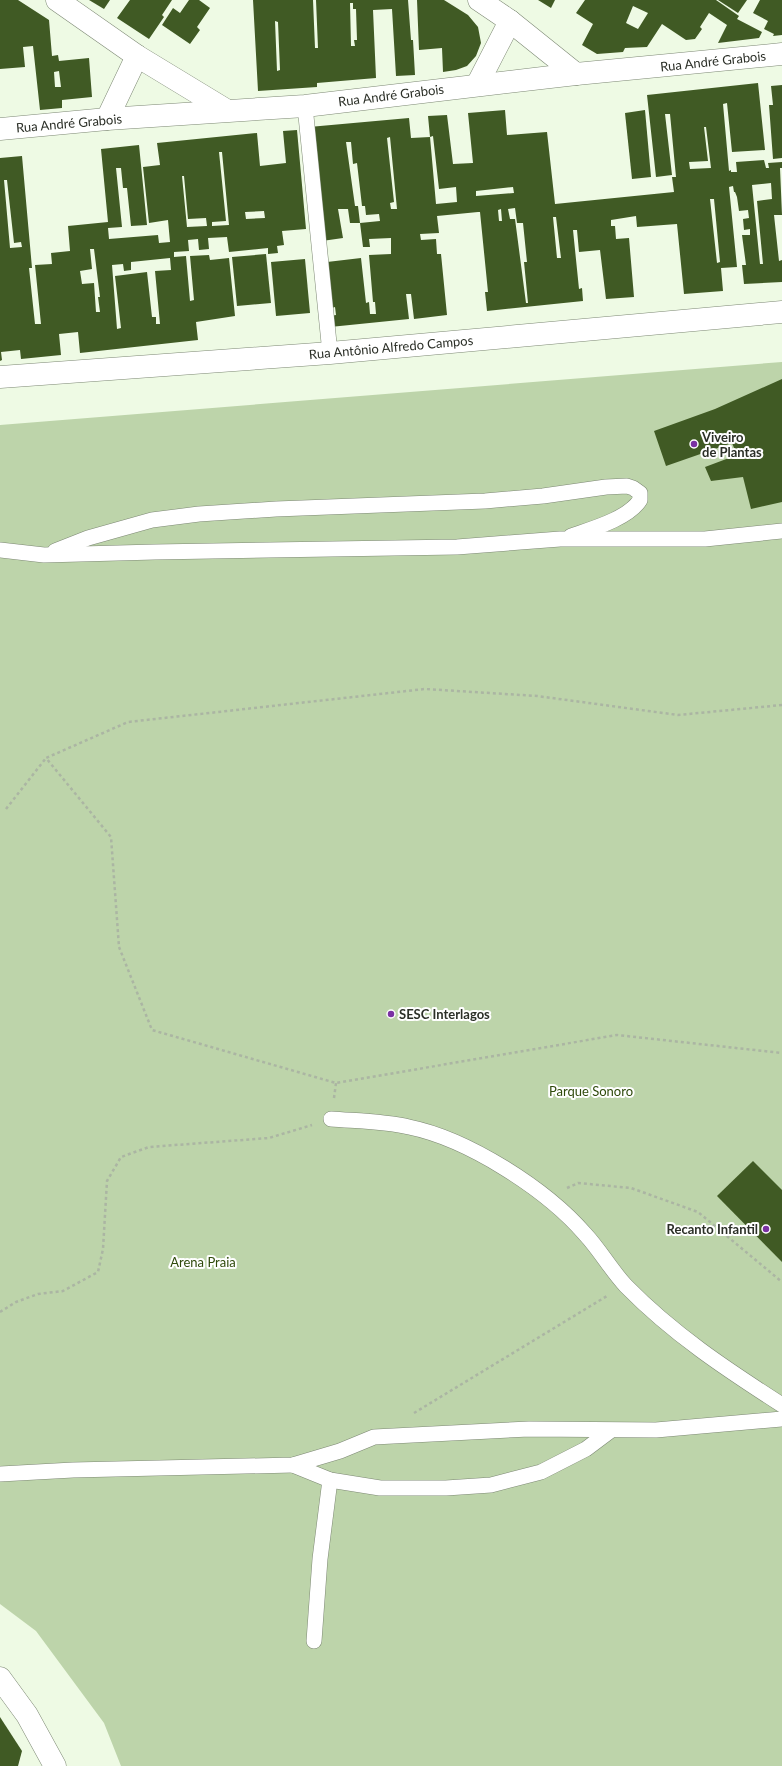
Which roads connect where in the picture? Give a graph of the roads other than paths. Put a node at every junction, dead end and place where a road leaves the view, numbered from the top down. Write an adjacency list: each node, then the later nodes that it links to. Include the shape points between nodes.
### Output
1 (57, 0): 5 (street)
2 (478, 0): 3 (street)
3 (510, 21): 6 (street); 7 (street)
4 (782, 54): 6 (street, Rua André Grabois)
5 (137, 56): 9 (street); 10 (street)
6 (576, 74): 7 (street, Rua André Grabois)
7 (477, 85): 8 (street, Rua André Grabois)
8 (305, 106): 9 (street, Rua André Grabois); 13 (lane)
9 (226, 110): 10 (street, Rua André Grabois)
10 (107, 119): 11 (street, Rua André Grabois)
11 (0, 129)
12 (782, 312): 13 (street, Rua Antônio Alfredo Campos)
13 (330, 353): 14 (street, Rua Antônio Alfredo Campos)
14 (0, 378)
15 (782, 531): 16 (lane, via 705,539)
16 (560, 540): 18 (lane, via 457,547); 18 (lane, via 622,515 637,504 641,497 640,493 627,486 486,502 198,514 152,520 88,538)
17 (0, 550): 18 (lane)
18 (44, 555)
19 (331, 1119): 20 (lane, via 409,1127 448,1138 491,1160 547,1198 585,1233 625,1285 677,1333 718,1364)
20 (782, 1405)
21 (782, 1419): 22 (lane, via 656,1430)
22 (610, 1431): 23 (lane, via 576,1428 374,1437 340,1451); 25 (lane, via 586,1449 541,1472 491,1486 380,1488)
23 (293, 1464): 24 (lane); 25 (lane)
24 (0, 1474)
25 (330, 1480): 26 (lane, via 320,1559)
26 (314, 1641)
27 (0, 1678): 28 (street, via 26,1715)
28 (55, 1766)

